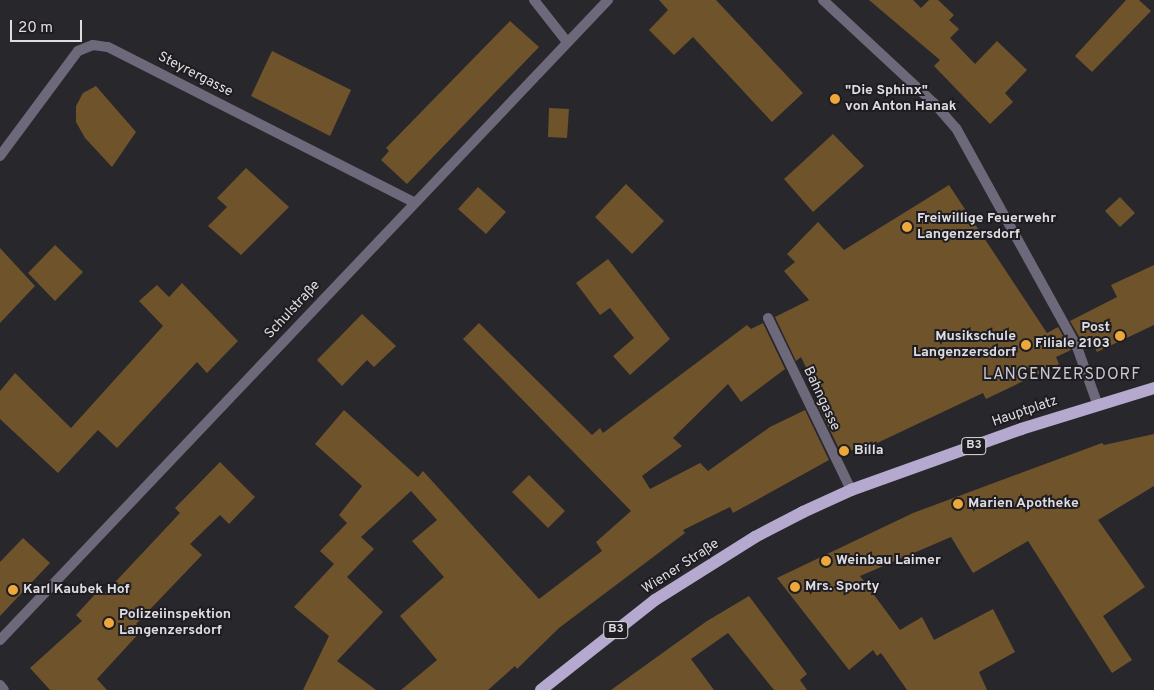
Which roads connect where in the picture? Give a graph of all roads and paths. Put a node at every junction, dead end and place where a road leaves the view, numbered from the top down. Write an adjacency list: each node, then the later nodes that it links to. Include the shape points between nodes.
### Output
1 (534, 0): 4 (street)
2 (608, 0): 4 (street, Schulstraße)
3 (823, 0): 9 (street, via 934,103 956,128 1077,347)
4 (567, 42): 6 (street, Schulstraße)
5 (0, 156): 6 (street, Steyrergasse, via 78,51 93,45 108,47)
6 (414, 202): 11 (street, Schulstraße)
7 (768, 318): 10 (street, Bahngasse)
8 (1154, 388): 9 (main road, B3)
9 (1097, 404): 10 (main road, Hauptplatz / B3)
10 (850, 490): 14 (main road, Wiener Straße / B3, via 755,537 694,574)
11 (0, 640)
12 (0, 685): 13 (street)
13 (4, 690)
14 (541, 690)

